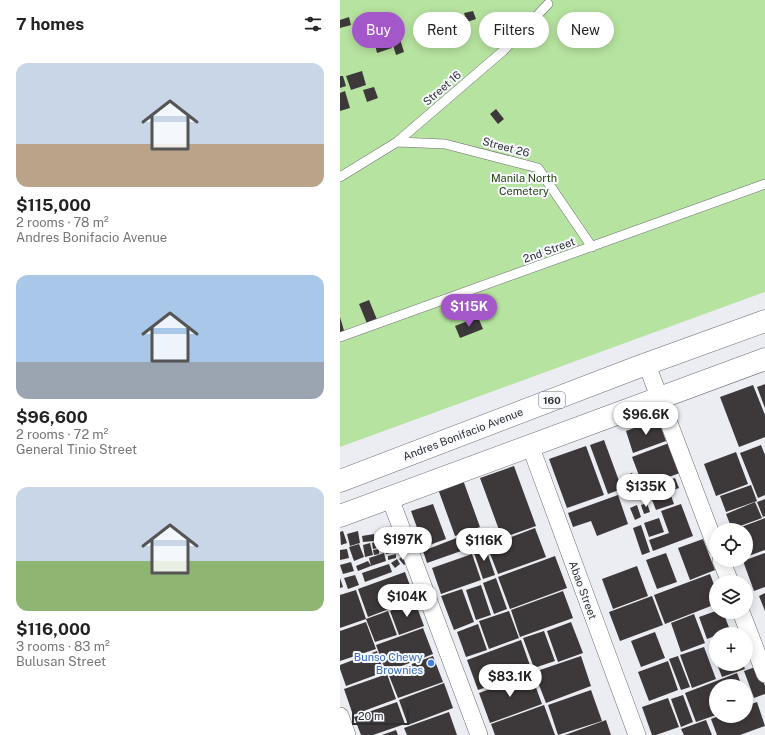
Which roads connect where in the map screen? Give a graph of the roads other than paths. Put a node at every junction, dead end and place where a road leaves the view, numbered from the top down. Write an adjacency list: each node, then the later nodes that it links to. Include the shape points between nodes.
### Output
1 (548, 4): 2 (lane, Street 16, via 503,51)
2 (397, 142): 3 (lane, Street 16); 5 (lane, Street 26, via 445,144 538,168)
3 (340, 177)
4 (765, 184): 5 (lane, 2nd Street)
5 (592, 247): 7 (lane, 2nd Street)
6 (765, 321): 9 (main road, Andres Bonifacio Avenue / 160)
7 (340, 337)
8 (765, 359): 10 (main road)
9 (647, 365): 10 (street); 12 (main road, Andres Bonifacio Avenue / 160)
10 (659, 398): 11 (main road); 15 (street)
11 (530, 445): 13 (main road); 21 (street, Abao Street)
12 (340, 481)
13 (390, 498): 14 (main road); 20 (street)
14 (340, 516)
15 (709, 528)
16 (744, 619): 17 (street)
17 (765, 674)
18 (340, 716): 19 (street)
19 (347, 735)
20 (479, 735)
21 (637, 735)

